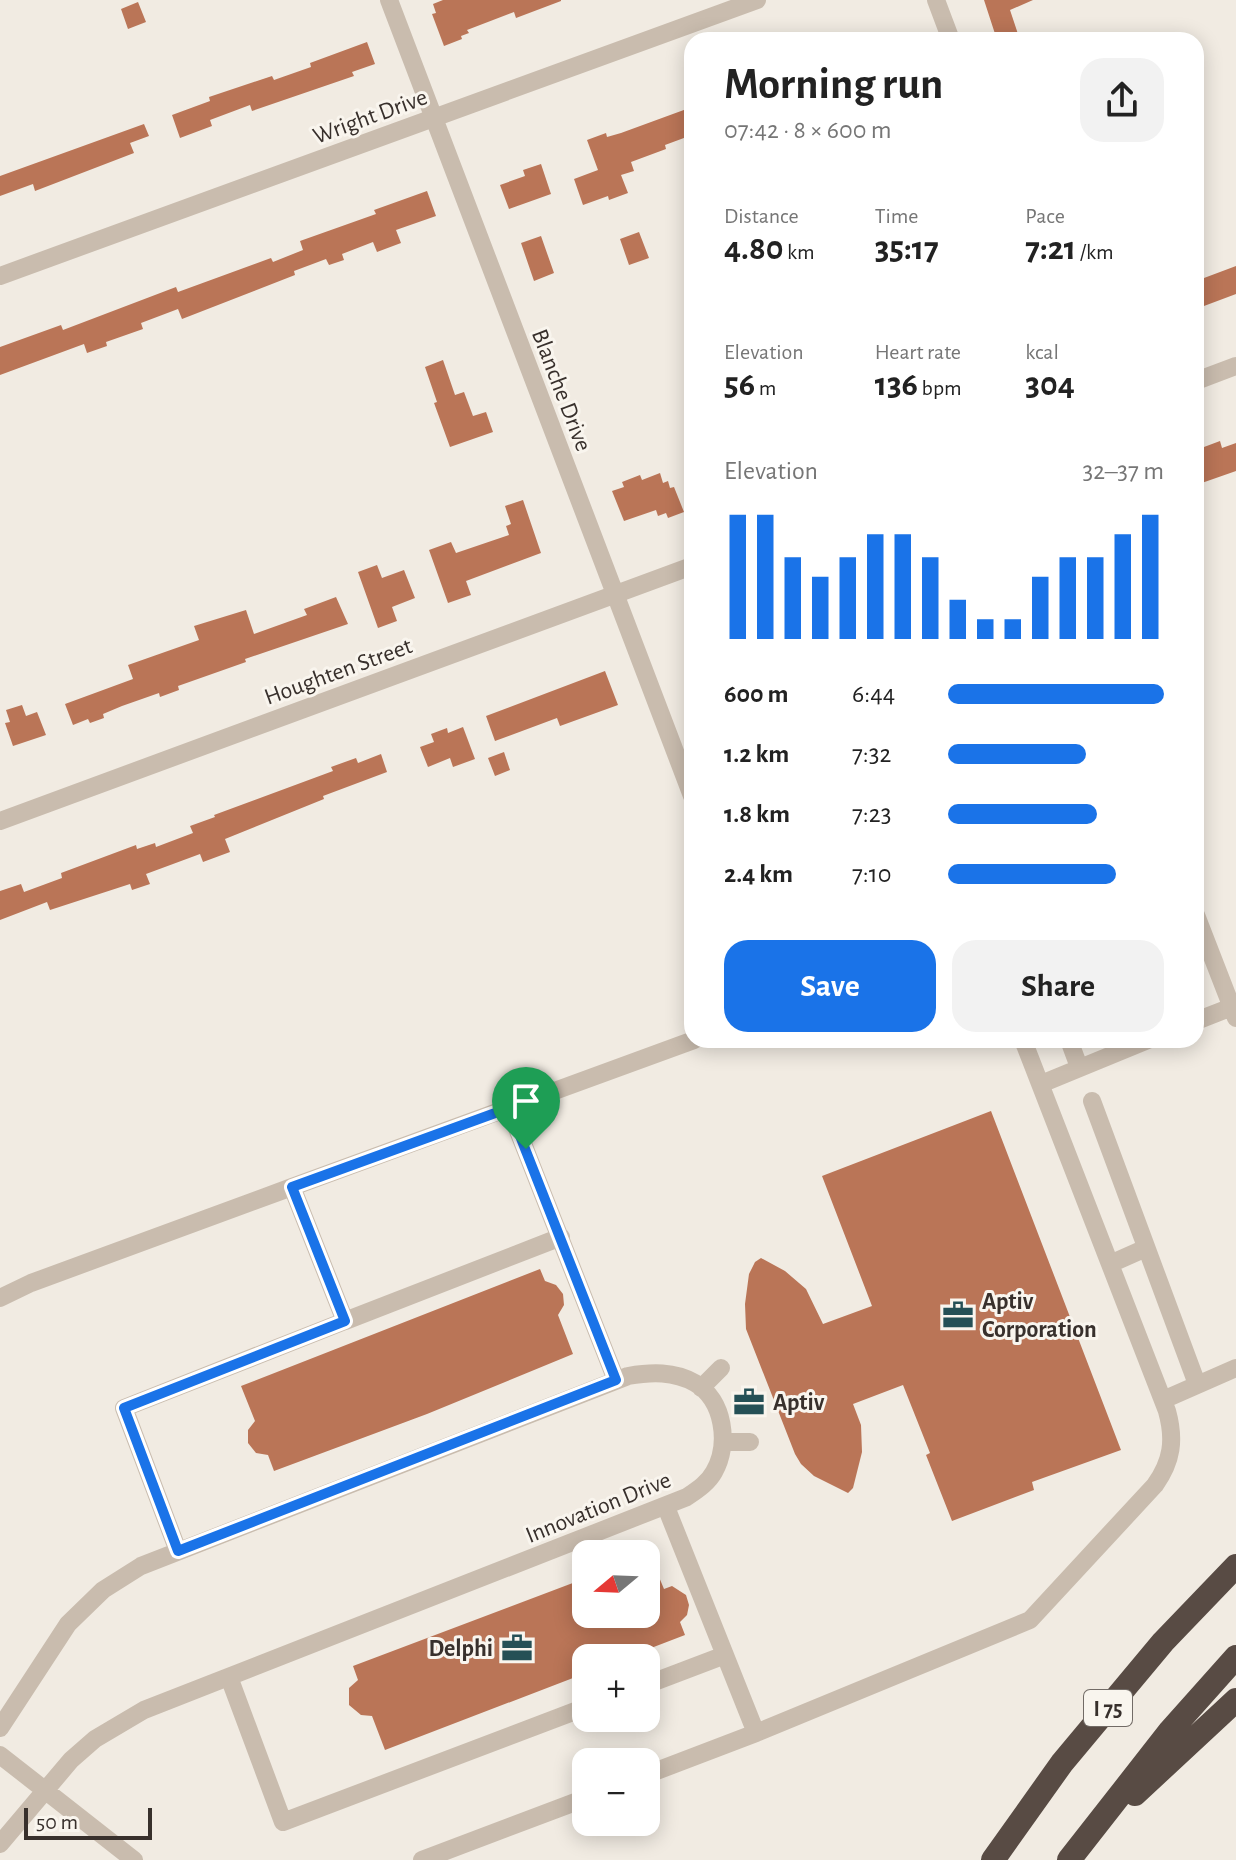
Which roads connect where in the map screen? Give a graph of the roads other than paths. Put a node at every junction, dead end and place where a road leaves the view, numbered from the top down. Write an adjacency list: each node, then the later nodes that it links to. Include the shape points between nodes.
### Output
1 (389, 0): 5 (street, Blanche Drive)
2 (757, 0): 5 (street, Wright Drive)
3 (936, 0): 4 (street)
4 (948, 32)
5 (434, 119): 6 (street, Wright Drive); 10 (street, Blanche Drive)
6 (0, 276)
7 (1236, 366): 8 (street)
8 (1204, 378)
9 (684, 569): 10 (street, Houghten Street)
10 (614, 595): 11 (street, Blanche Drive); 12 (street, Houghten Street)
11 (684, 775)
12 (0, 821)
13 (1204, 935): 14 (street)
14 (1234, 1012): 15 (street)
15 (1204, 1019)
16 (684, 1044): 23 (street)
17 (1026, 1048): 21 (street)
18 (1072, 1048): 20 (street)
19 (1128, 1048): 20 (street)
20 (1079, 1067): 21 (street)
21 (1041, 1084): 27 (street)
22 (1092, 1101): 26 (street)
23 (509, 1108): 24 (street); 25 (street)
24 (292, 1187): 28 (street); 29 (street)
25 (561, 1237): 29 (street); 32 (street)
26 (1146, 1248): 27 (street); 33 (street)
27 (1110, 1264): 35 (street)
28 (0, 1298)
29 (345, 1321): 39 (street, via 124,1408)
30 (721, 1368): 34 (street)
31 (1236, 1368): 33 (street)
32 (616, 1380): 34 (street, via 662,1373); 39 (street)
33 (1197, 1384): 35 (street)
34 (701, 1388): 36 (street, via 718,1412)
35 (1163, 1400): 48 (street, via 1172,1438 1162,1475 1030,1620)
36 (723, 1442): 37 (street); 38 (street, Innovation Drive, via 713,1474 702,1487)
37 (750, 1442)
38 (666, 1507): 41 (street); 43 (street, Innovation Drive)
39 (178, 1551): 47 (street, via 103,1590 68,1624)
40 (1236, 1566): 57 (highway, I 75, via 1163,1642 1062,1763)
41 (725, 1655): 44 (street); 48 (street)
42 (1236, 1657): 54 (highway, I 75)
43 (229, 1677): 46 (street, via 283,1822); 51 (street, Innovation Drive, via 144,1710 95,1739)
44 (660, 1680)
45 (1236, 1700): 54 (highway)
46 (572, 1712)
47 (0, 1728)
48 (756, 1733): 50 (street)
49 (0, 1755): 51 (street)
50 (660, 1770)
51 (45, 1789): 53 (street, Innovation Drive); 55 (street)
52 (572, 1803): 56 (street)
53 (0, 1844)
54 (1072, 1855)
55 (134, 1860)
56 (422, 1860)
57 (993, 1860)

